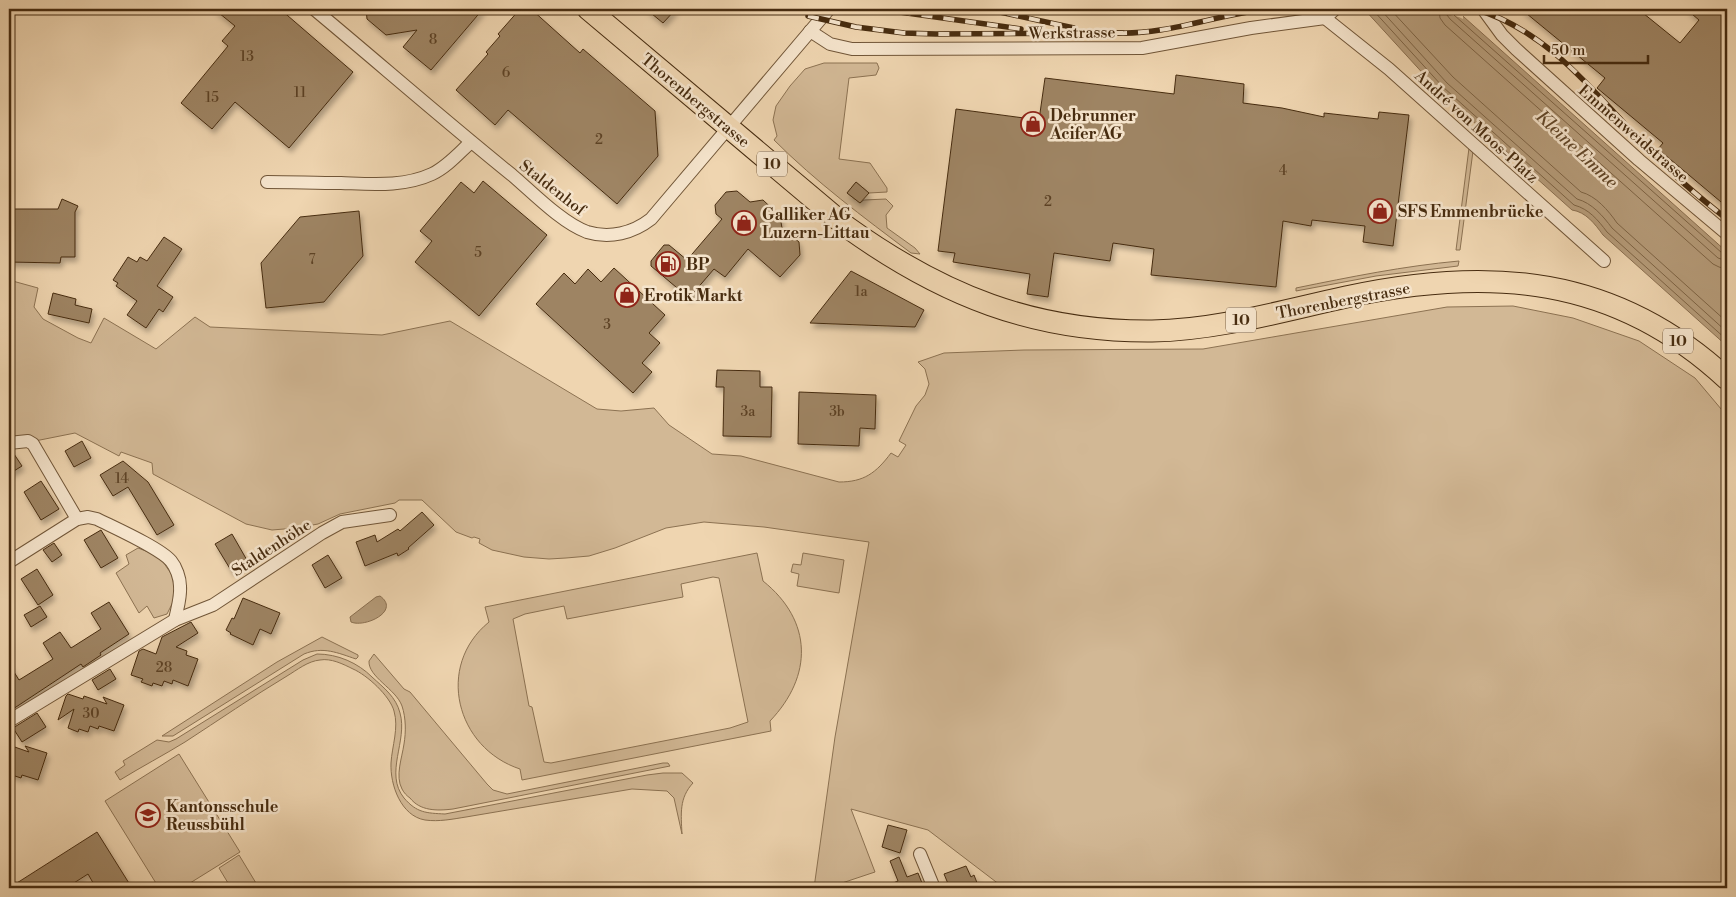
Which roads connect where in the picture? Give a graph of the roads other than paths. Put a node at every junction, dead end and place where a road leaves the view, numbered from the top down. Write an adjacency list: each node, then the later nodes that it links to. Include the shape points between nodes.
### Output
1 (314, 9): 9 (street, Staldenhof)
2 (588, 9): 8 (main road, Thorenbergstrasse / 10)
3 (829, 9): 7 (street)
4 (1335, 9): 6 (street)
5 (1483, 9): 11 (street, Emmenweidstrasse, via 1516,49)
6 (1321, 13): 7 (street, Werkstrasse, via 1142,48 852,50 830,44); 12 (street, André von Moos-Platz, via 1389,69)
7 (810, 30): 8 (street)
8 (729, 128): 9 (street, Staldenhof, via 651,219 632,231 610,235 588,232 565,219); 13 (main road, Thorenbergstrasse / 10, via 868,242 964,296 1036,319 1107,330 1178,329 1249,319 1394,288 1489,280 1533,284 1580,294 1624,311 1678,341)
9 (470, 142): 10 (street, via 434,173 403,182)
10 (268, 182)
11 (1727, 234)
12 (1604, 261)
13 (1727, 379)
14 (9, 443): 16 (street, via 28,441 33,444)
15 (390, 515): 18 (street, Staldenhöhe, via 342,522 213,605)
16 (78, 519): 17 (street); 18 (street, via 98,519 171,560 180,585)
17 (9, 562)
18 (174, 620): 19 (street, Staldenhöhe)
19 (9, 721)
20 (920, 854): 21 (street)
21 (934, 888)

